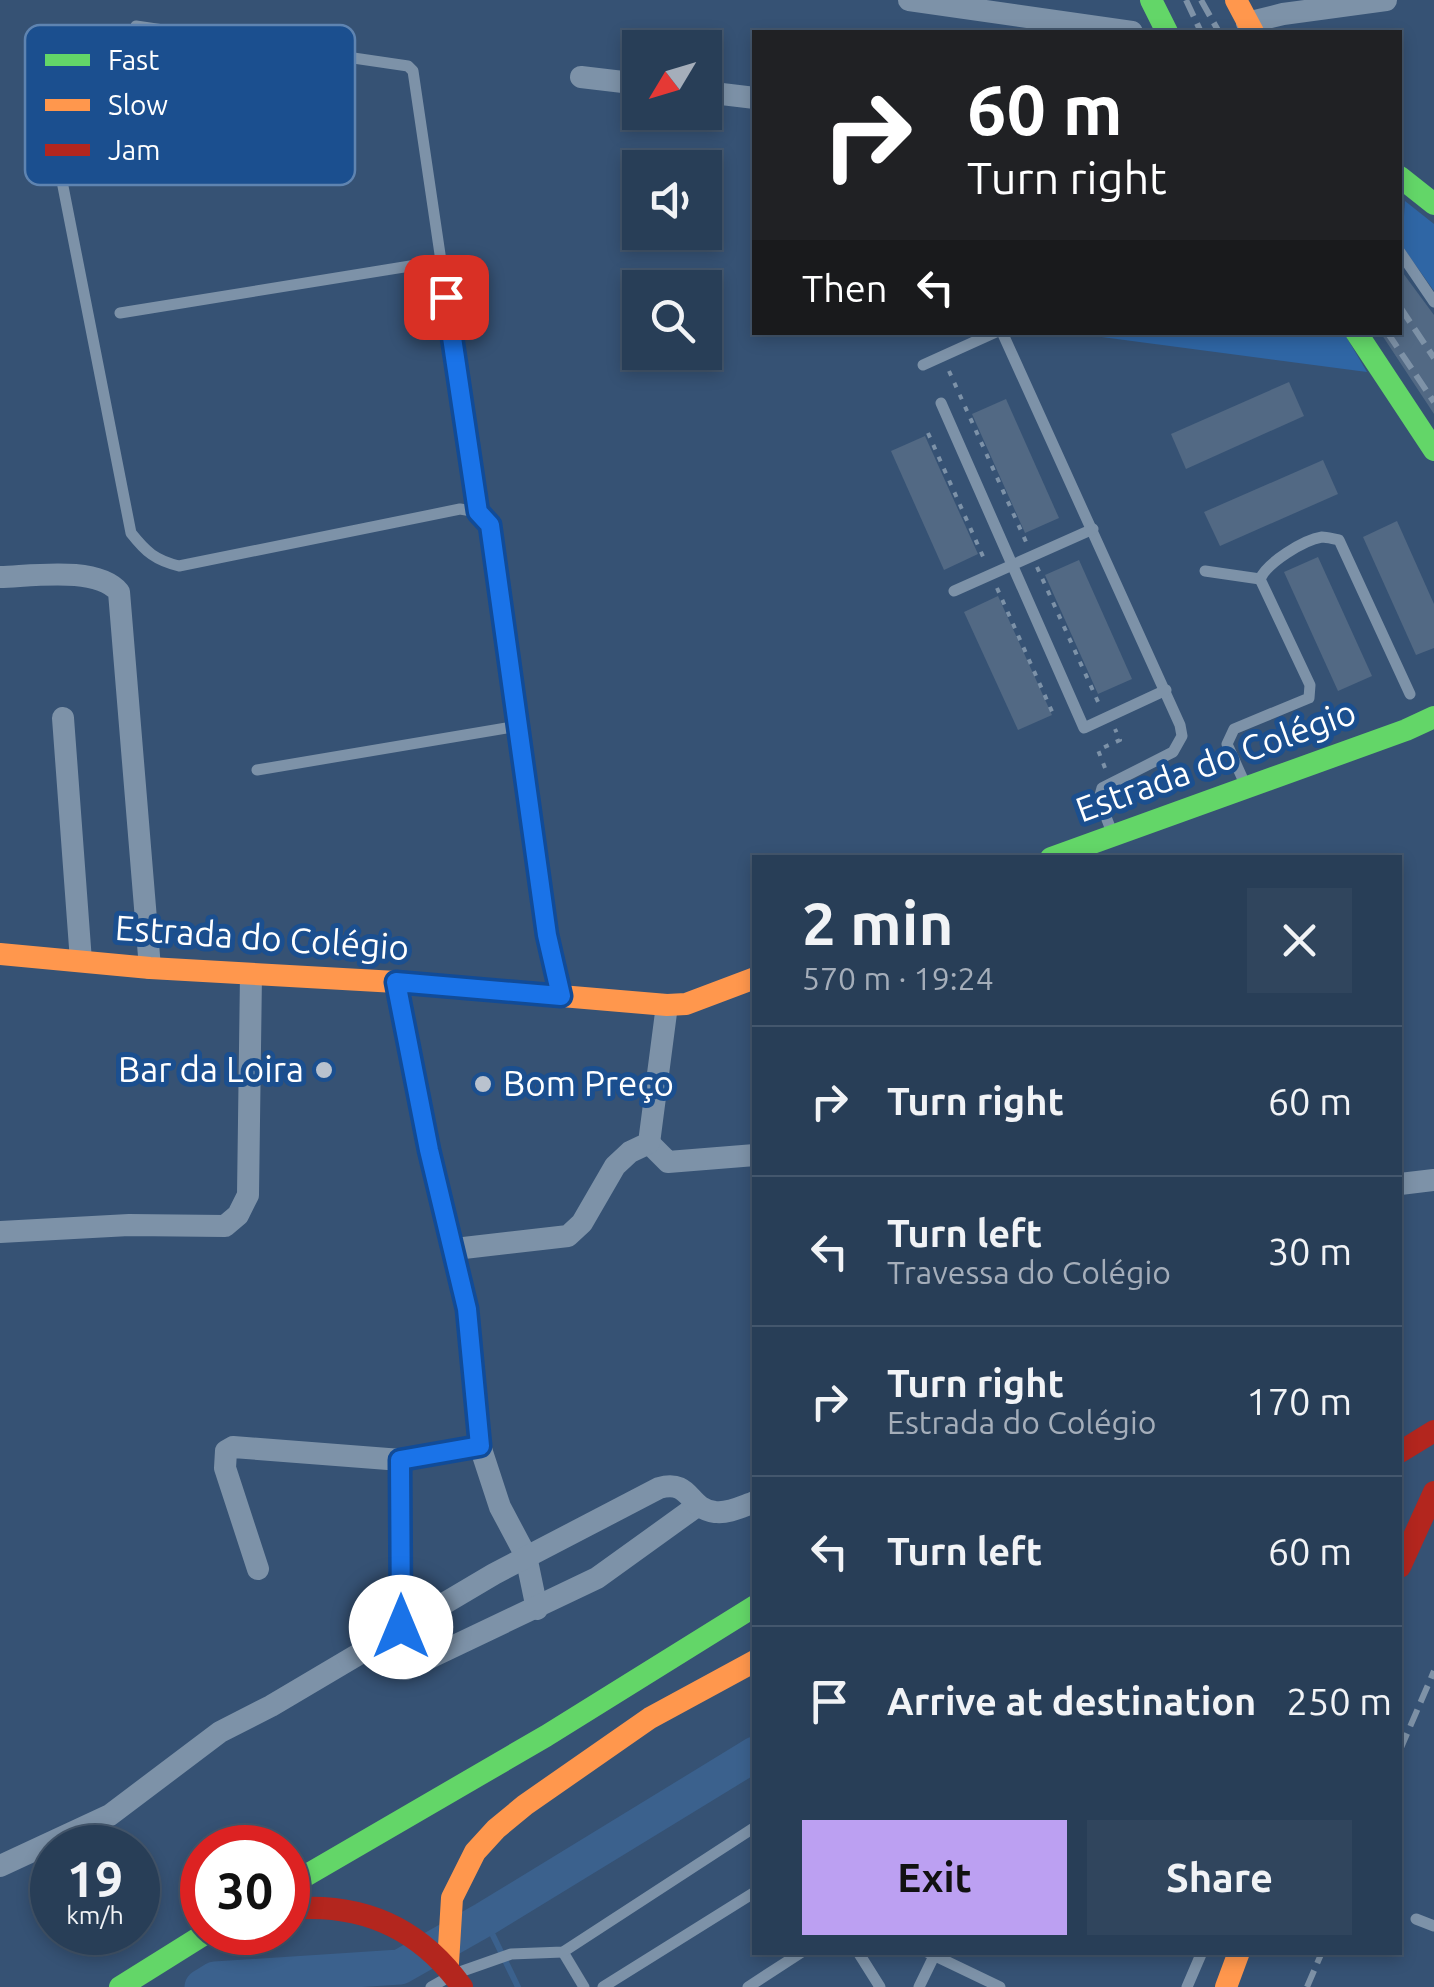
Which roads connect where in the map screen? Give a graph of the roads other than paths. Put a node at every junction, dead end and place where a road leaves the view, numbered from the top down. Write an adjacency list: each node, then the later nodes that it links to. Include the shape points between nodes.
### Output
1 (909, 0): 6 (street)
2 (1151, 0): 7 (street); 8 (main road)
3 (1236, 0): 5 (main road)
4 (1386, 0): 5 (street, via 1283,14)
5 (1250, 28)
6 (1117, 30)
7 (1133, 30)
8 (1165, 30)
9 (355, 58): 18 (lane, via 413,71)
10 (581, 76): 11 (street)
11 (622, 82)
12 (722, 94): 13 (street)
13 (752, 98)
14 (1402, 179): 16 (main road)
15 (63, 185): 27 (lane, via 132,533 156,560 179,566 460,509)
16 (1433, 201)
17 (1402, 255): 19 (lane)
18 (441, 261): 20 (lane); 27 (lane)
19 (1434, 302)
20 (120, 314)
21 (992, 335): 24 (lane)
22 (1000, 335): 28 (lane)
23 (1358, 335): 26 (main road)
24 (923, 365)
25 (941, 404): 29 (lane)
26 (1434, 450)
27 (478, 512): 38 (lane, via 490,525)
28 (1092, 529): 29 (lane); 34 (lane)
29 (1011, 566): 33 (lane); 34 (lane, via 1084,728)
30 (1205, 571): 32 (lane)
31 (0, 576): 47 (street, via 94,576 119,592)
32 (1260, 579): 35 (lane, via 1265,567 1320,537 1339,540); 42 (lane, via 1310,685 1309,698 1234,729 1227,744)
33 (954, 591)
34 (1166, 690): 43 (lane, via 1180,724 1179,745 1102,788 1099,799)
35 (1410, 694)
36 (1434, 716): 40 (main road, Estrada do Colégio)
37 (63, 718): 46 (street)
38 (518, 726): 41 (lane); 51 (lane)
39 (1434, 726): 40 (main road, Estrada do Colégio)
40 (1406, 730): 42 (main road, Estrada do Colégio)
41 (258, 770)
42 (1246, 786): 43 (main road, Estrada do Colégio)
43 (1112, 835): 44 (main road, Estrada do Colégio)
44 (1059, 855)
45 (0, 954): 46 (main road, Estrada do Colégio)
46 (81, 961): 47 (main road, Estrada do Colégio)
47 (150, 968): 48 (main road, Estrada do Colégio)
48 (250, 974): 50 (main road, Estrada do Colégio); 57 (street, via 248,1195 238,1215 226,1226)
49 (752, 979): 52 (main road, Estrada do Colégio, via 686,1004)
50 (396, 982): 51 (main road, Estrada do Colégio); 58 (street)
51 (561, 996): 52 (main road, Estrada do Colégio)
52 (667, 1004): 53 (street)
53 (650, 1143): 54 (street, via 668,1162); 58 (street, via 615,1166 568,1236)
54 (752, 1155)
55 (1434, 1180): 56 (street)
56 (1402, 1184)
57 (0, 1232)
58 (454, 1249): 60 (street, via 467,1309)
59 (1434, 1432): 61 (main road)
60 (480, 1446): 62 (street); 66 (street, via 500,1507)
61 (1402, 1451)
62 (400, 1460): 68 (street, via 242,1447 226,1452); 72 (street)
63 (1434, 1492): 67 (main road)
64 (752, 1503): 65 (street, via 724,1512)
65 (697, 1506): 66 (street, via 672,1484); 70 (street, via 597,1578)
66 (526, 1556): 70 (street); 72 (street)
67 (1402, 1563)
68 (258, 1569)
69 (752, 1608): 71 (main road)
70 (536, 1609): 73 (street, via 406,1669)
71 (723, 1623): 74 (main road); 77 (main road)
72 (401, 1627): 73 (street)
73 (369, 1648): 76 (street, via 220,1732 110,1815)
74 (752, 1663): 90 (main road, via 650,1718 496,1829 474,1852 452,1898)
75 (752, 1829): 83 (lane)
76 (0, 1866)
77 (310, 1873)
78 (752, 1894): 94 (lane)
79 (310, 1905): 90 (main road, via 384,1920)
80 (1416, 1919): 81 (lane)
81 (1434, 1926)
82 (180, 1950): 91 (main road)
83 (562, 1952): 90 (lane); 93 (lane)
84 (797, 1955): 95 (lane)
85 (860, 1955): 96 (lane)
86 (933, 1955): 97 (lane)
87 (935, 1955): 98 (lane)
88 (1201, 1955): 99 (lane)
89 (1239, 1955): 100 (main road)
90 (450, 1959): 92 (lane)
91 (120, 1987)
92 (431, 1987)
93 (584, 1987)
94 (603, 1987)
95 (748, 1987)
96 (880, 1987)
97 (919, 1987)
98 (1000, 1987)
99 (1186, 1987)
100 (1226, 1987)

